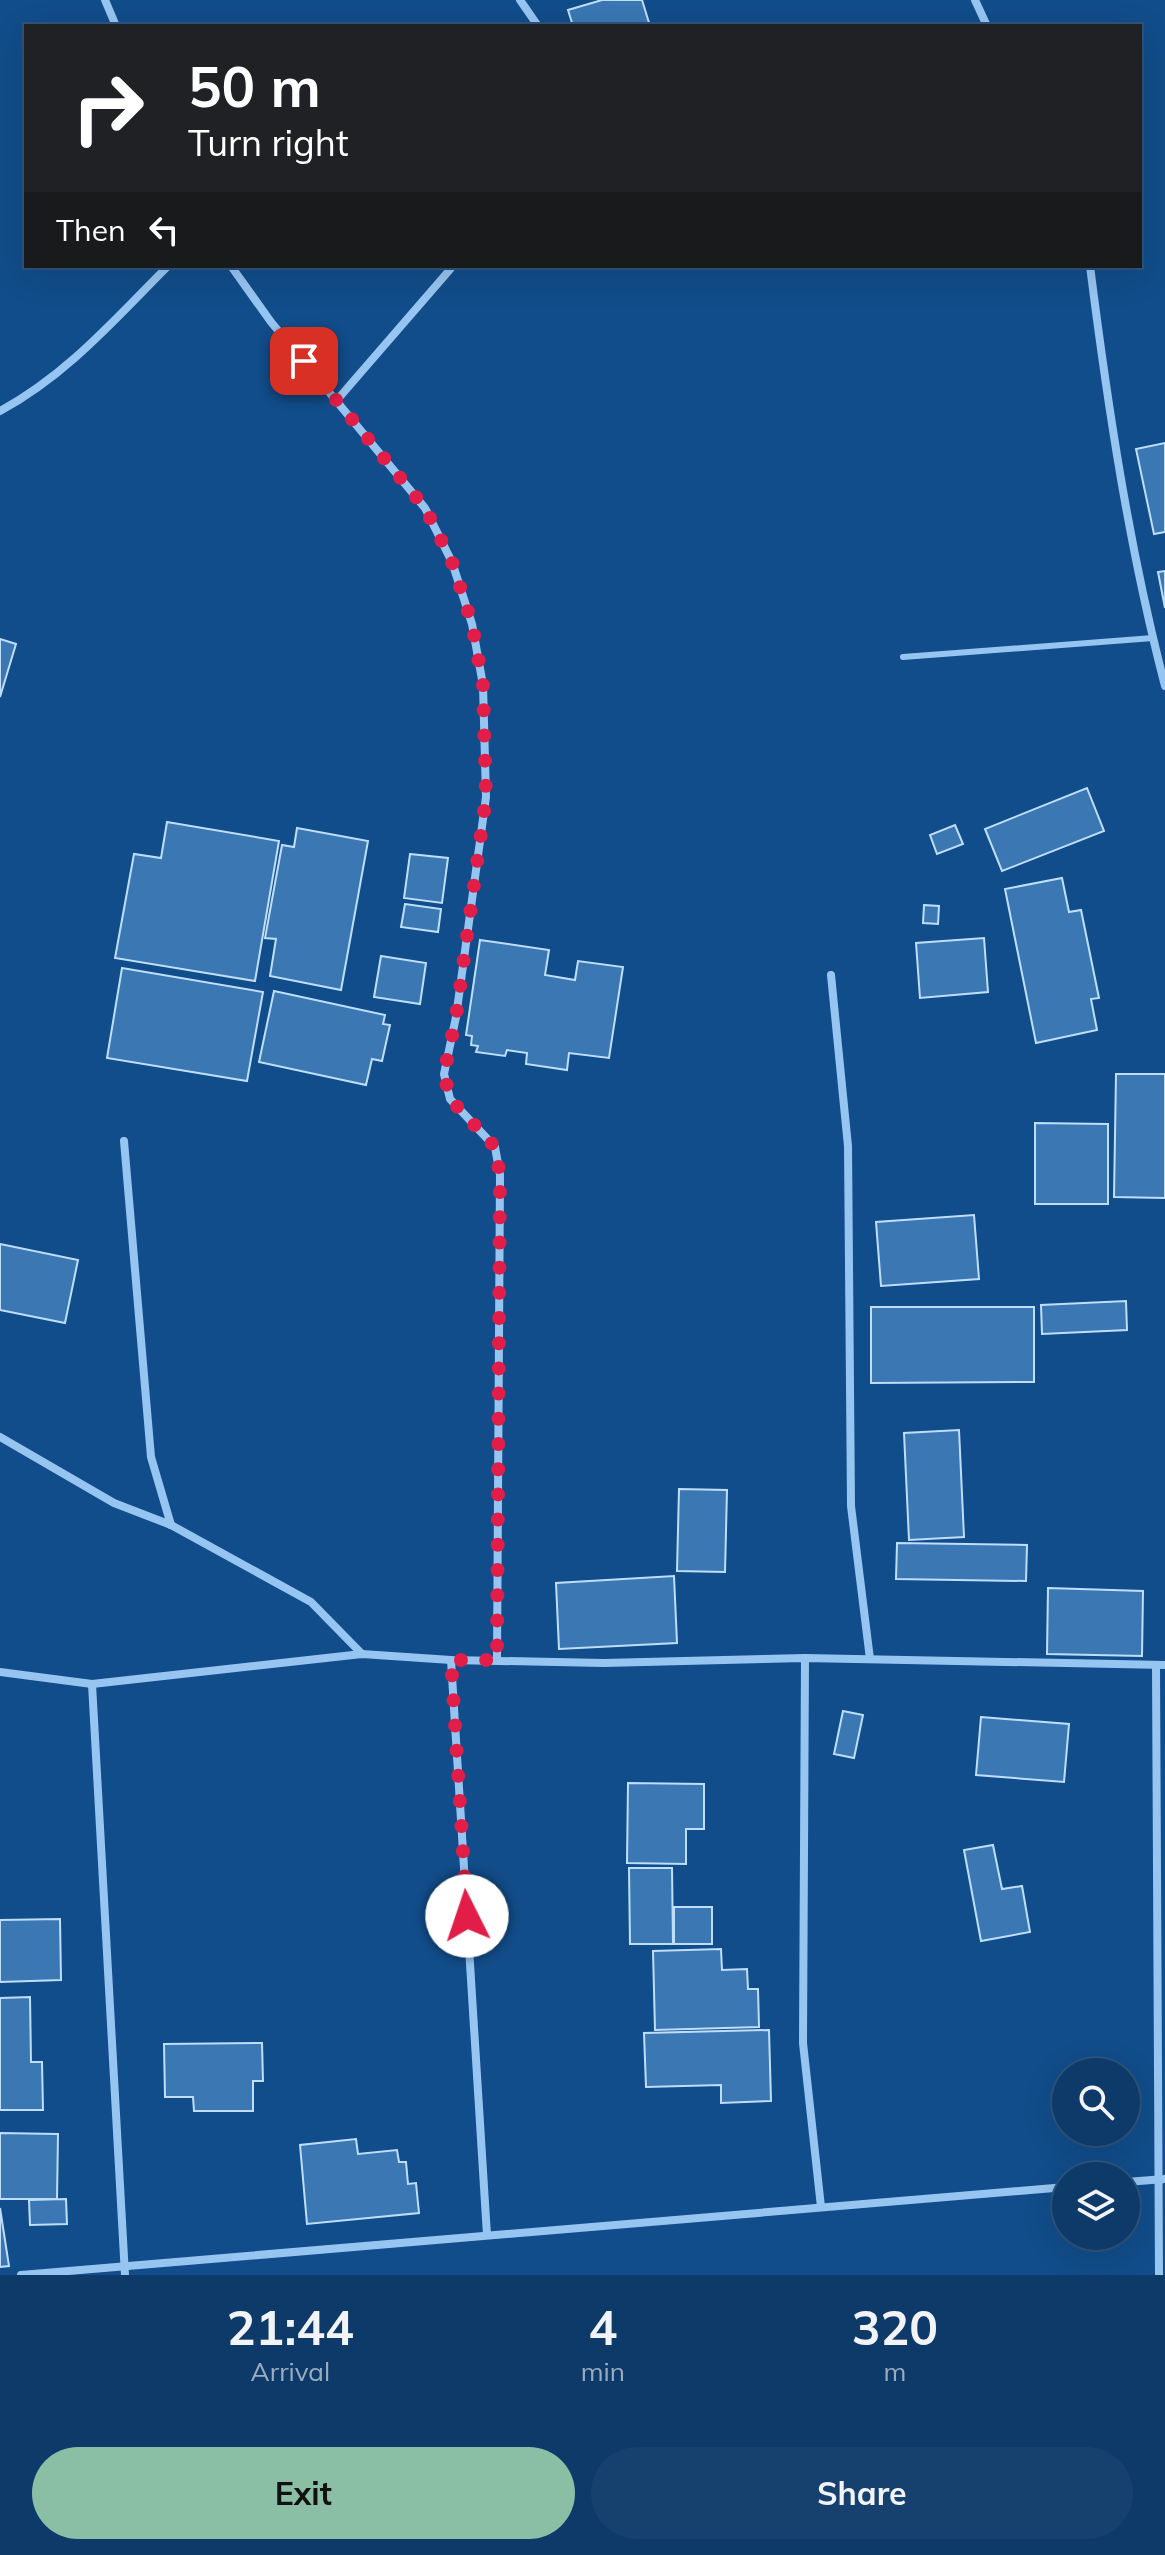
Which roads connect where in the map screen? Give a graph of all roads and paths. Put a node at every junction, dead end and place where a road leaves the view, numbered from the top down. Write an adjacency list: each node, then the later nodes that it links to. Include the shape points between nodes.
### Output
1 (105, 0): 4 (street)
2 (520, 0): 5 (street)
3 (975, 0): 6 (street)
4 (115, 24)
5 (537, 24)
6 (986, 24)
7 (166, 268): 12 (street, via 69,366)
8 (232, 268): 11 (street)
9 (451, 268): 11 (street)
10 (1090, 268): 13 (street, via 1107,400)
11 (337, 400): 24 (street, via 425,508 460,587 483,685 486,797 444,1074 450,1099 495,1147 500,1175)
12 (0, 411)
13 (1153, 638): 14 (lane); 15 (street)
14 (903, 657)
15 (1165, 686)
16 (831, 975): 22 (street, via 848,1146 851,1506)
17 (124, 1141): 19 (street, via 151,1457)
18 (0, 1437): 19 (street, via 114,1503)
19 (171, 1525): 20 (street, via 311,1602)
20 (362, 1654): 23 (street); 27 (street)
21 (805, 1658): 22 (street); 24 (street); 31 (street, via 803,2043)
22 (870, 1659): 25 (street)
23 (451, 1660): 24 (street); 32 (street)
24 (497, 1660)
25 (1161, 1665): 28 (street)
26 (0, 1672): 27 (street)
27 (92, 1684): 33 (street)
28 (1162, 2179): 29 (street); 35 (street)
29 (1140, 2181)
30 (1052, 2188): 31 (street)
31 (821, 2207): 32 (street)
32 (487, 2235): 33 (street)
33 (125, 2270): 34 (street)
34 (21, 2275)
35 (1159, 2275)

